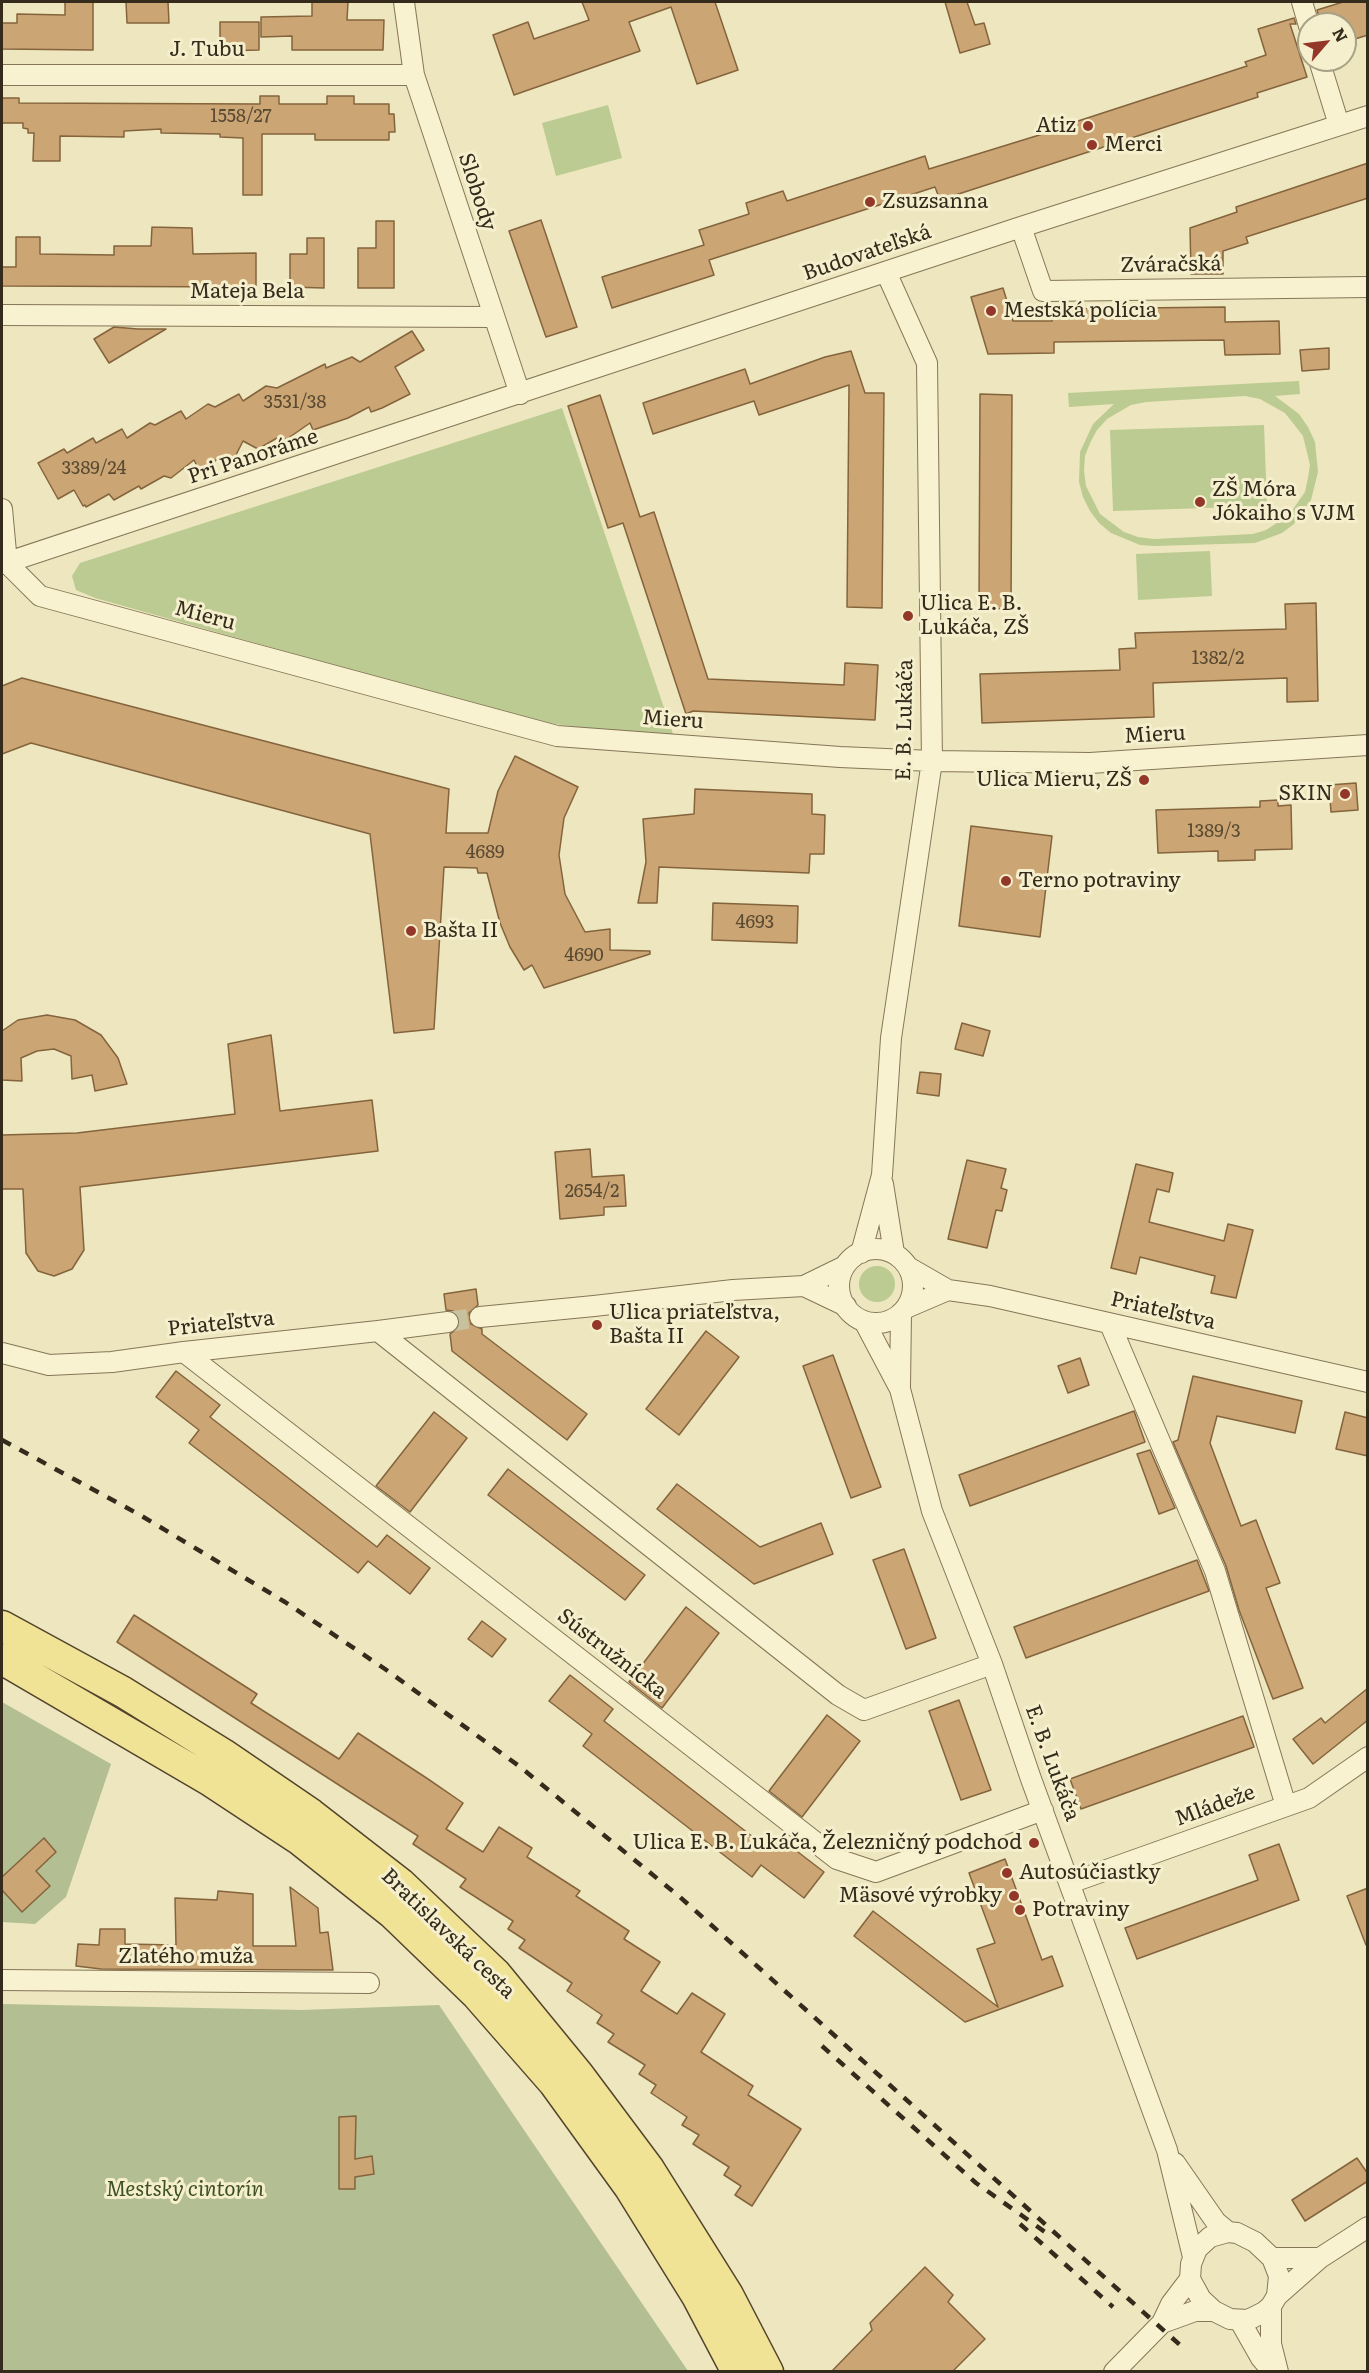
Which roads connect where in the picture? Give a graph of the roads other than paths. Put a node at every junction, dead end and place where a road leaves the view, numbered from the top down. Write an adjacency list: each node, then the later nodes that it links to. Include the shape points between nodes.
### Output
1 (404, 2): 4 (street, Slobody)
2 (1323, 72): 6 (street)
3 (2, 75): 4 (street, J. Tubu)
4 (414, 75): 11 (street, Slobody)
5 (1368, 116): 6 (street, Budovateľská)
6 (1339, 125): 7 (street, Budovateľská)
7 (1021, 226): 8 (street, Budovateľská); 9 (street, Zváračská, via 1043,291)
8 (886, 272): 12 (street, Budovateľská); 16 (street, E. B. Lukáča, via 927,363)
9 (1368, 286)
10 (2, 315): 11 (street, Mateja Bela)
11 (493, 317): 12 (street, Slobody)
12 (520, 394): 14 (street, Pri Panoráme)
13 (2, 509): 14 (street)
14 (4, 563): 16 (street, Mieru, via 40,596 557,736)
15 (1368, 745): 16 (street, Mieru, via 1090,763)
16 (932, 761): 17 (street, E. B. Lukáča, via 891,1038)
17 (882, 1175): 18 (street, E. B. Lukáča); 19 (street, E. B. Lukáča)
18 (861, 1253): 19 (street, via 877,1249); 20 (street)
19 (894, 1253): 21 (street)
20 (845, 1266): 22 (street); 24 (street, via 840,1293)
21 (908, 1267): 23 (street, Priateľstva); 25 (street, via 913,1285)
22 (804, 1286): 24 (street); 26 (street)
23 (948, 1290): 25 (street); 29 (street, Priateľstva)
24 (846, 1306): 27 (street)
25 (903, 1311): 27 (street, via 886,1322); 34 (street, E. B. Lukáča)
26 (480, 1317)
27 (864, 1320): 34 (street, E. B. Lukáča)
28 (448, 1322): 30 (street, Priateľstva)
29 (1110, 1324): 33 (street, Priateľstva); 39 (street, via 1215,1571)
30 (378, 1332): 31 (street, Priateľstva); 37 (street, via 838,1695 864,1710)
31 (184, 1352): 32 (street, Priateľstva, via 112,1362 49,1365); 40 (street, Sústružnícka, via 837,1859 876,1872)
32 (2, 1353)
33 (1368, 1382)
34 (900, 1389): 37 (street, E. B. Lukáča, via 932,1511)
35 (2, 1626): 57 (main road, Bratislavská cesta, via 123,1692 311,1814 400,1883 496,1974 649,2169 728,2295)
36 (2, 1659): 56 (main road, Bratislavská cesta, via 208,1780 300,1840 392,1913 477,1995 554,2083 630,2188 697,2296)
37 (992, 1664): 40 (street, E. B. Lukáča)
38 (1368, 1756): 39 (street, Mládeže, via 1309,1798)
39 (1286, 1806): 41 (street, Mládeže)
40 (1043, 1810): 41 (street, E. B. Lukáča)
41 (1070, 1883): 44 (street, E. B. Lukáča)
42 (2, 1980): 43 (street, Zlatého muža)
43 (369, 1983)
44 (1167, 2150): 46 (street, via 1216,2222); 47 (street)
45 (1368, 2227): 49 (street)
46 (1228, 2232): 47 (street, via 1210,2237); 48 (street, via 1247,2236)
47 (1193, 2257): 50 (street)
48 (1272, 2258): 49 (street); 51 (street, via 1280,2276)
49 (1320, 2258): 51 (street)
50 (1190, 2279): 52 (street, via 1201,2299); 54 (street)
51 (1274, 2301): 53 (street, via 1257,2317); 58 (street, via 1271,2344)
52 (1214, 2311): 53 (street); 54 (street, via 1194,2311)
53 (1240, 2321): 58 (street)
54 (1162, 2323): 55 (street)
55 (1116, 2370)
56 (737, 2372)
57 (768, 2372)
58 (1275, 2372)

